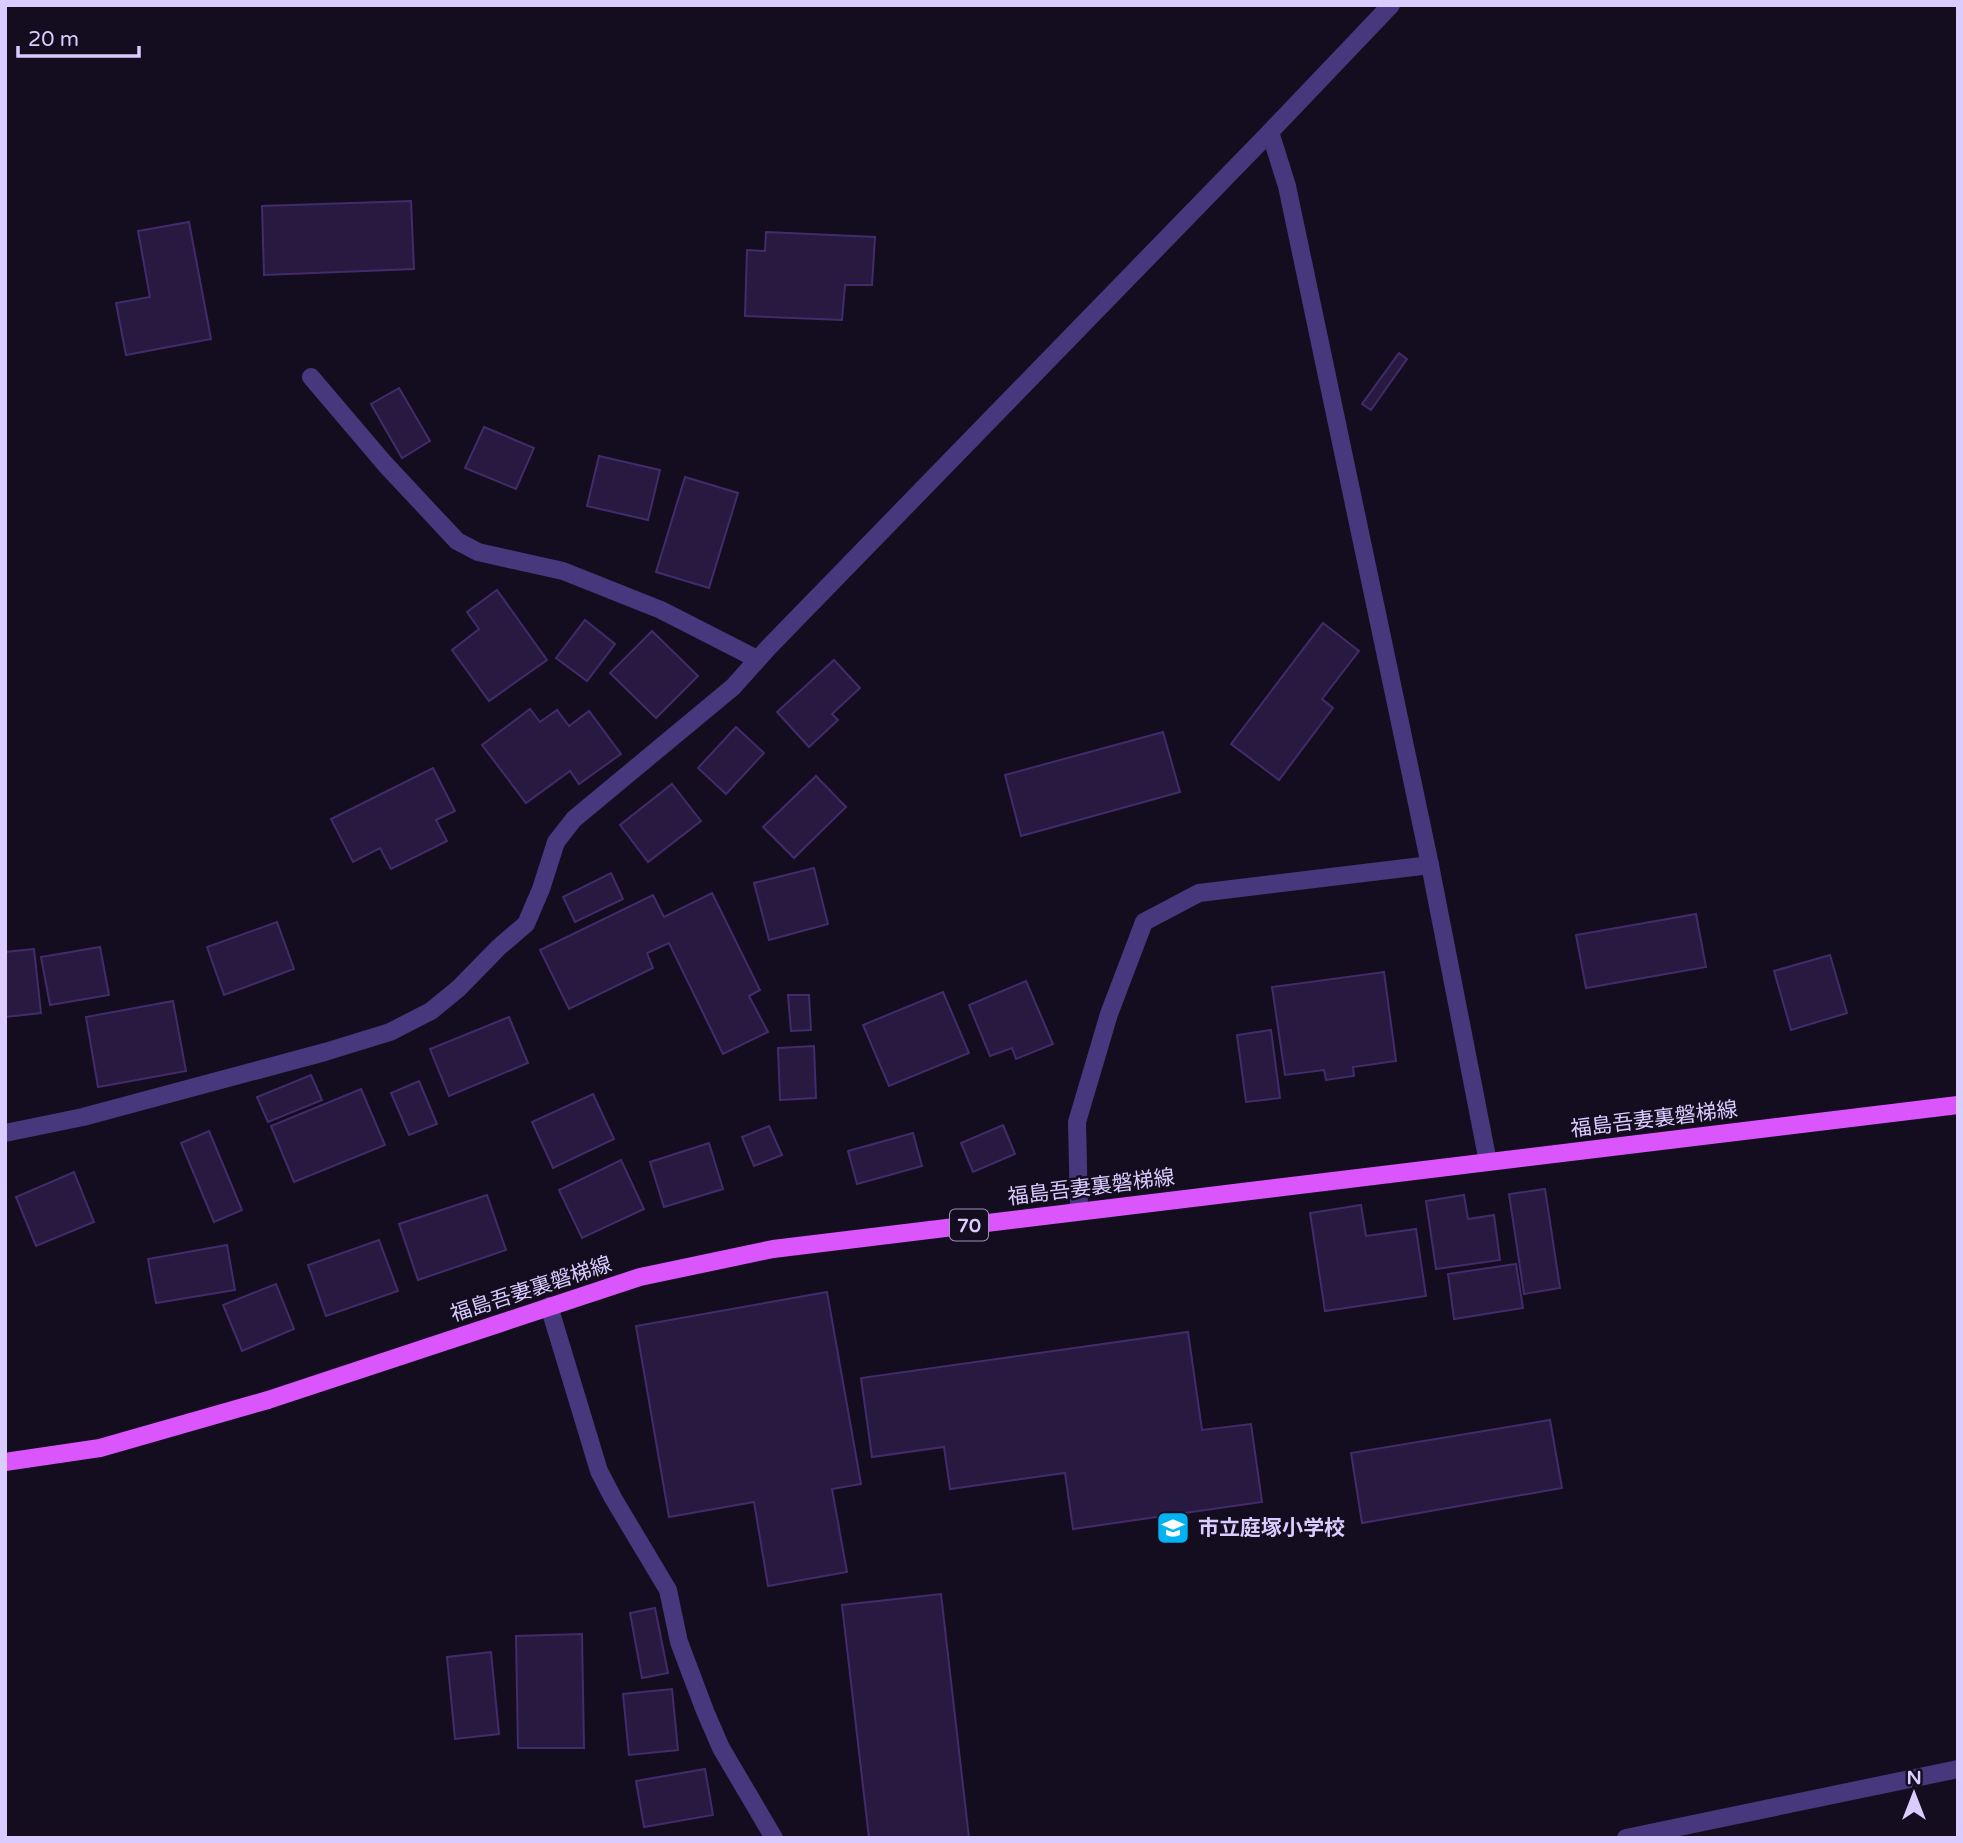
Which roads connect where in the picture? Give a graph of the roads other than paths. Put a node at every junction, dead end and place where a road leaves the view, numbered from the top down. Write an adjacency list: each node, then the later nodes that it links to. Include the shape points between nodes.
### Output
1 (1391, 5): 2 (street)
2 (1270, 132): 4 (street); 5 (street, via 1287,186)
3 (312, 377): 4 (street, via 457,541 478,552 576,576 661,610)
4 (757, 659): 7 (street, via 733,687 574,819 556,842 526,924 431,1011 390,1032 325,1052 83,1117)
5 (1430, 865): 8 (street); 9 (street, via 1199,893 1144,922 1109,1014 1077,1122)
6 (1958, 1105): 8 (main road, 福島吾妻裏磐梯線 / 70)
7 (5, 1133)
8 (1488, 1161): 9 (main road, 福島吾妻裏磐梯線 / 70)
9 (1079, 1211): 10 (main road, 福島吾妻裏磐梯線 / 70, via 773,1249 640,1277)
10 (550, 1306): 11 (main road, 福島吾妻裏磐梯線 / 70, via 242,1407 100,1448); 13 (street, via 599,1471 668,1590 679,1642 705,1711 721,1748)
11 (5, 1462)
12 (1958, 1769): 14 (street)
13 (774, 1838)
14 (1626, 1838)

